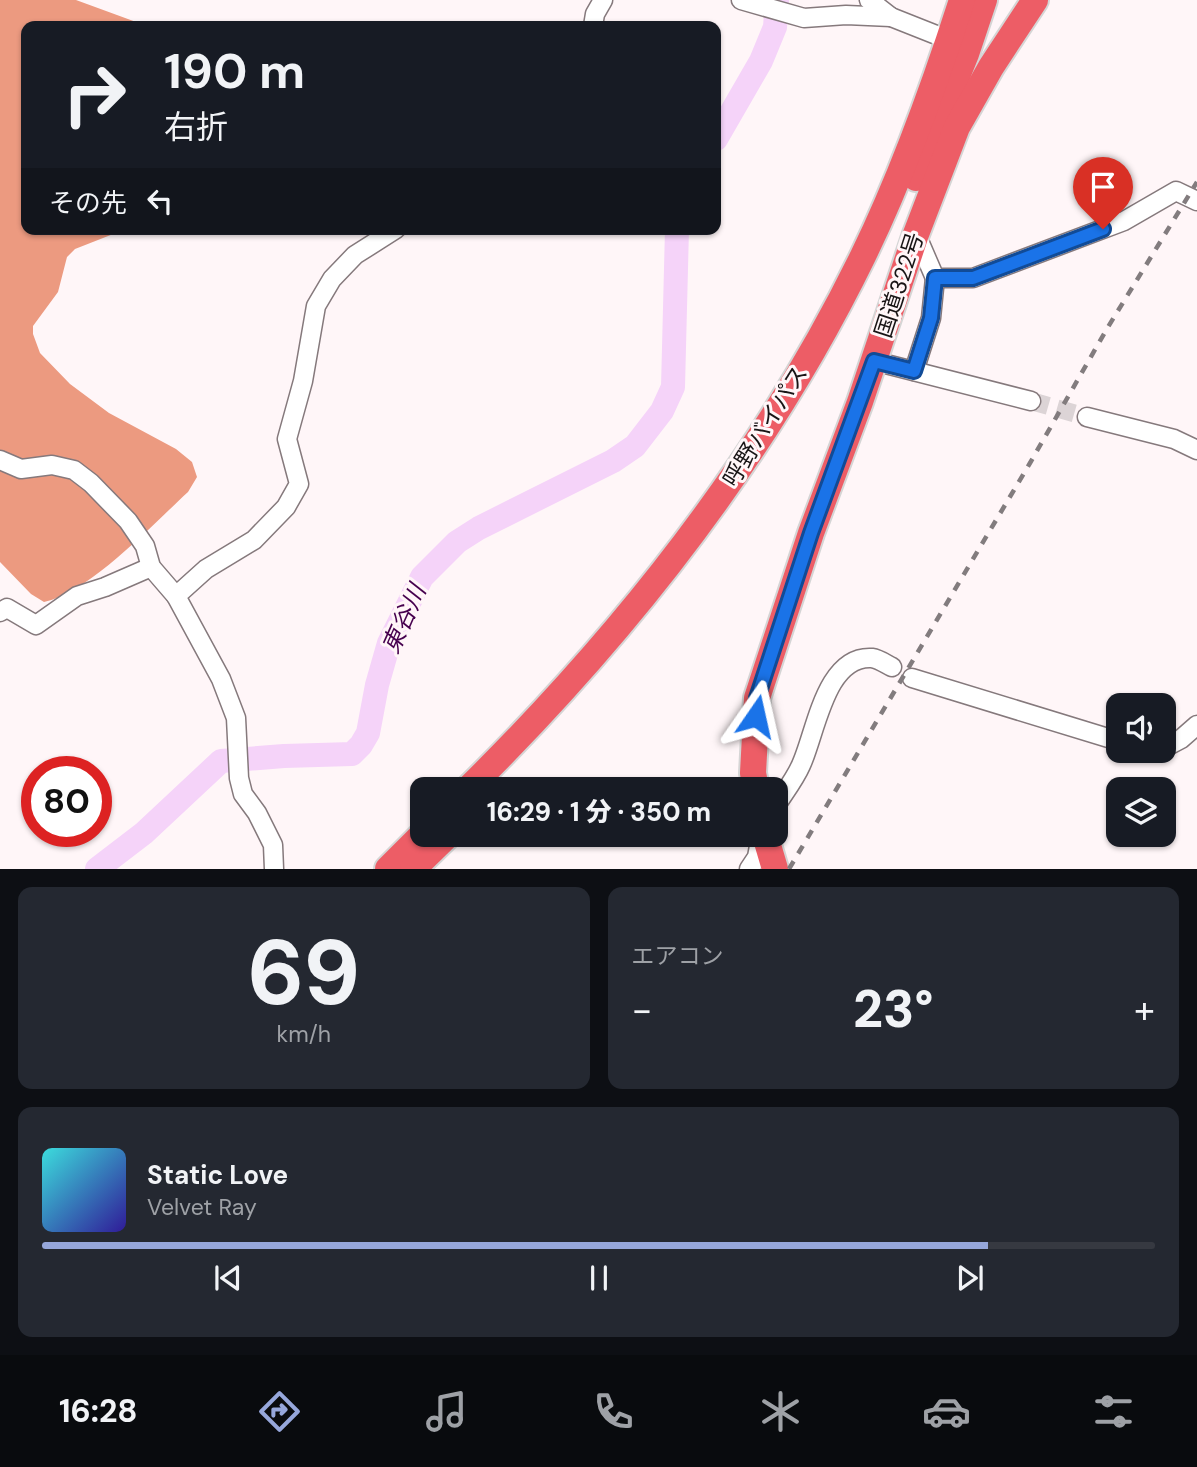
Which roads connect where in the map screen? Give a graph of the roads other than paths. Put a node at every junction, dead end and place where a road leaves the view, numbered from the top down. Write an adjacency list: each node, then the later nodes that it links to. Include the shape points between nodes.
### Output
1 (603, 0): 8 (street)
2 (741, 0): 7 (street, via 804,18)
3 (869, 0): 7 (street)
4 (962, 0): 9 (highway, 呼野バイパス)
5 (984, 0): 9 (highway, 呼野バイパス)
6 (1035, 0): 11 (highway, 国道322号, via 957,127)
7 (891, 17): 9 (street)
8 (594, 21)
9 (958, 47): 28 (highway, 呼野バイパス, via 863,256 768,428 702,522 609,639); 29 (highway, 呼野バイパス, via 935,137 899,218 847,321 776,444 721,526 633,637)
10 (1197, 201): 13 (street, via 1176,191 1124,221 973,278)
11 (916, 234): 13 (street); 14 (highway, 国道322号)
12 (387, 235): 21 (street, via 355,255 332,279 316,306 287,439 299,484 286,507 254,540 206,569)
13 (935, 278): 15 (street, via 931,318)
14 (874, 361): 15 (street); 30 (highway, 国道322号, via 757,698)
15 (914, 371): 16 (street)
16 (1031, 401)
17 (1087, 417): 18 (street, via 1174,439)
18 (1197, 450)
19 (0, 460): 20 (street, via 20,469 52,465 74,470 128,521 145,546)
20 (151, 567): 21 (street); 22 (street, via 77,596 36,625 7,608)
21 (176, 596): 36 (street, via 222,679 236,718 243,794 274,845)
22 (0, 612)
23 (892, 667): 31 (street, via 874,658 853,660 839,674 828,688 801,765)
24 (912, 678): 26 (street)
25 (1197, 725): 27 (street)
26 (1106, 737)
27 (1176, 742)
28 (480, 777)
29 (504, 777)
30 (754, 777)
31 (788, 786)
32 (410, 847): 37 (highway)
33 (436, 847): 38 (highway)
34 (760, 847): 39 (street)
35 (767, 847): 40 (highway)
36 (274, 869)
37 (388, 869)
38 (413, 869)
39 (748, 869)
40 (775, 869)

